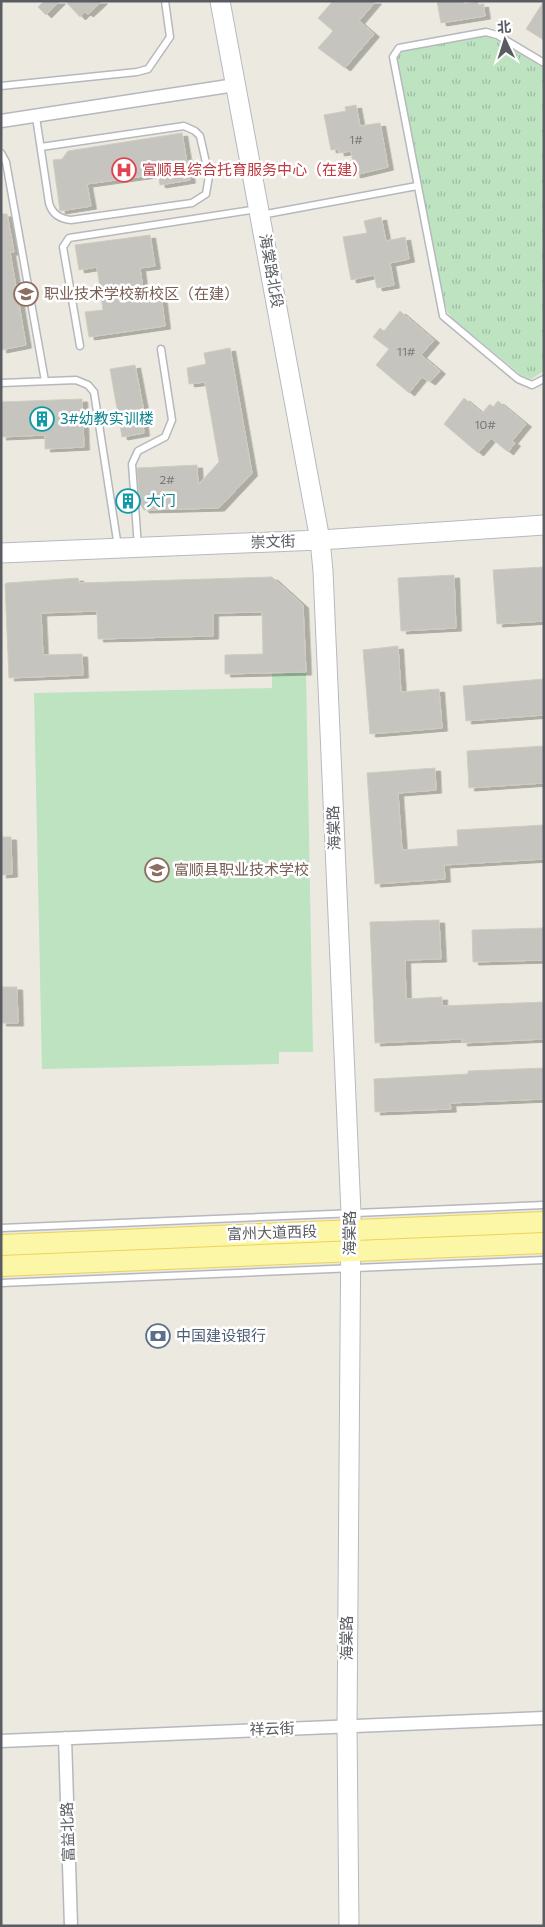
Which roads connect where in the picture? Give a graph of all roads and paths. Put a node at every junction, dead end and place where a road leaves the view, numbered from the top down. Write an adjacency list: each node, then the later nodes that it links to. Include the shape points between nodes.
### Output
1 (165, 1): 5 (lane, via 170,37 148,69)
2 (220, 1): 4 (street, 海棠路北段)
3 (544, 64): 10 (lane, via 498,35 486,32 406,46 395,51 394,64)
4 (235, 85): 6 (street); 11 (street, 海棠路北段)
5 (1, 86)
6 (36, 117): 7 (street); 8 (lane)
7 (1, 122)
8 (41, 147): 8 (lane, via 184,126 195,131 202,141 208,187 202,198 192,203 66,220 55,215 50,208)
9 (1, 152): 15 (lane, via 6,162)
10 (417, 186): 11 (lane); 14 (lane, via 443,316 518,379 532,385)
11 (260, 212): 12 (lane, via 69,238 63,247); 18 (street, 海棠路北段)
12 (80, 346)
13 (161, 349): 19 (lane, via 172,420 164,437 138,452 132,464)
14 (544, 379)
15 (45, 381): 16 (lane); 20 (lane, via 80,381 94,392)
16 (1, 383)
17 (544, 525): 18 (street, 崇文街)
18 (320, 540): 19 (street, 崇文街); 23 (street, 海棠路)
19 (138, 547): 20 (street, 崇文街)
20 (118, 548): 21 (street, 崇文街)
21 (1, 552)
22 (544, 1205): 23 (lane)
23 (351, 1222): 24 (main road, 富州大道西段); 25 (lane); 27 (main road, 富州大道西段); 28 (street, 海棠路)
24 (544, 1222)
25 (1, 1228)
26 (544, 1243): 28 (main road, 富州大道西段)
27 (1, 1245)
28 (350, 1260): 29 (lane); 30 (main road, 富州大道西段); 31 (lane); 33 (street, 海棠路)
29 (544, 1260)
30 (1, 1266)
31 (1, 1283)
32 (544, 1718): 33 (street, 祥云街)
33 (347, 1726): 34 (street, 祥云街); 37 (street, 海棠路)
34 (65, 1738): 35 (street, 祥云街); 36 (street, 富益北路)
35 (1, 1741)
36 (71, 1926)
37 (349, 1926)

